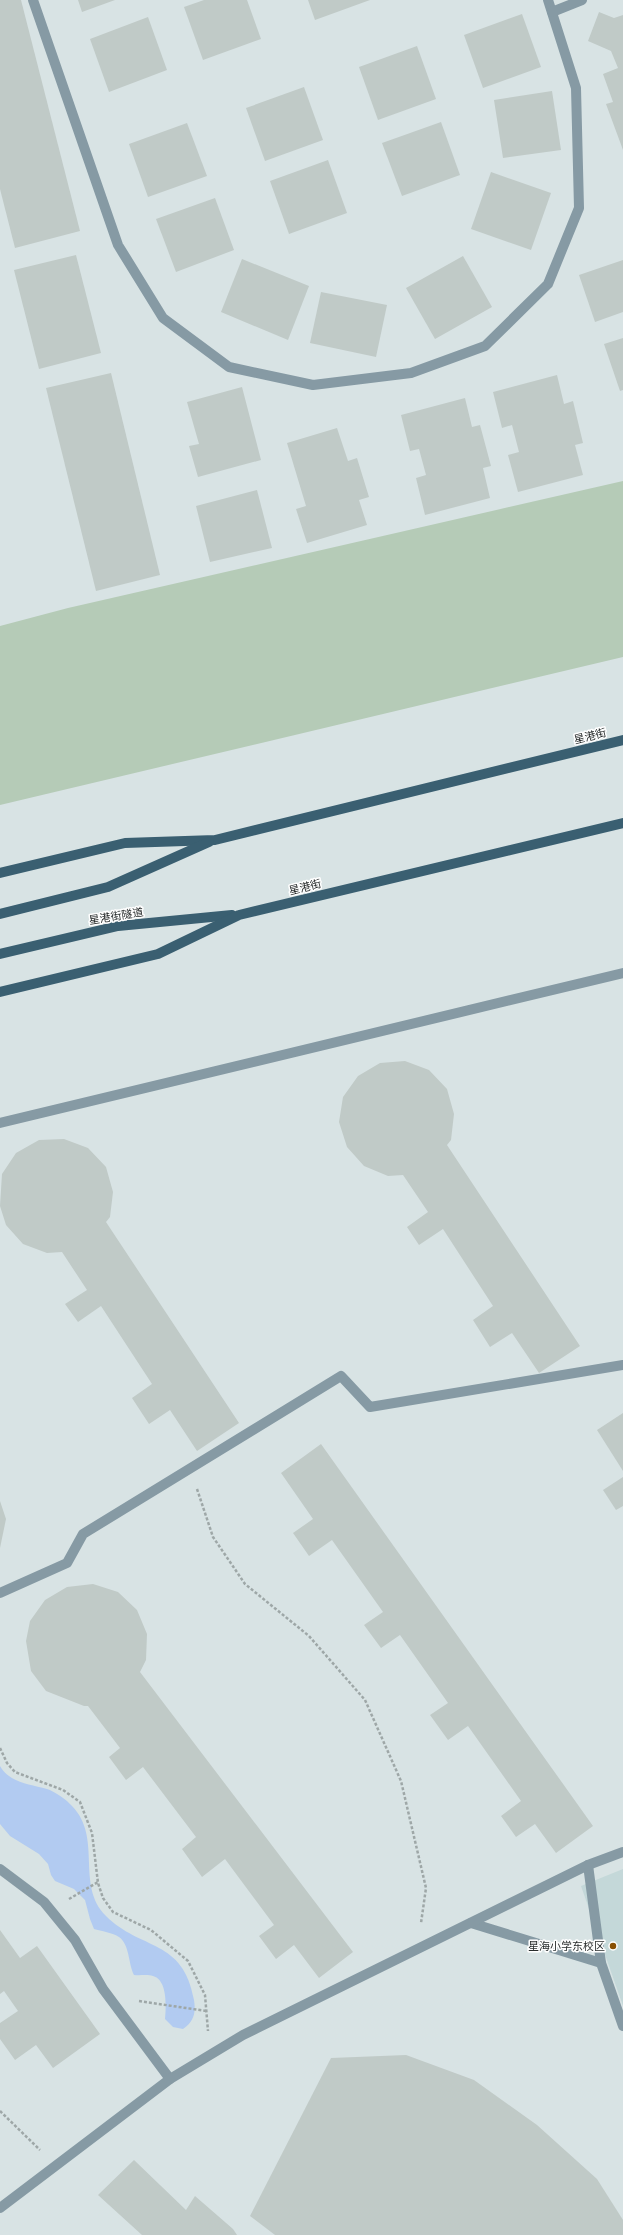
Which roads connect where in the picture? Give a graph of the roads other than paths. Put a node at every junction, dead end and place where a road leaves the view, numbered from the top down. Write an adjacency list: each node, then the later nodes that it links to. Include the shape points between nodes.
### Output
1 (33, 0): 4 (street, via 118,245 163,318 229,367 313,385 411,373 485,346 548,284 579,208 576,88)
2 (548, 0): 4 (street)
3 (582, 0): 4 (street)
4 (552, 12)
5 (623, 740): 7 (main road, 星港街)
6 (623, 822): 10 (main road, 星港街)
7 (215, 840): 8 (main road, 星港街, via 125,843); 9 (main road, via 108,887)
8 (0, 873)
9 (0, 914)
10 (239, 915): 11 (main road, 星港街隧道, via 118,926); 13 (main road, 星港街, via 158,954)
11 (0, 954)
12 (623, 973): 14 (street)
13 (0, 992)
14 (0, 1123)
15 (623, 1366): 16 (street, via 370,1407 341,1376 83,1534 68,1563)
16 (0, 1593)
17 (623, 1852): 18 (street)
18 (588, 1865): 20 (street); 21 (street)
19 (0, 1869): 23 (street, via 44,1902 75,1940 103,1989)
20 (471, 1924): 21 (street); 23 (street, via 243,2035)
21 (601, 1962): 22 (street)
22 (623, 2026)
23 (170, 2079): 24 (street)
24 (0, 2208)

